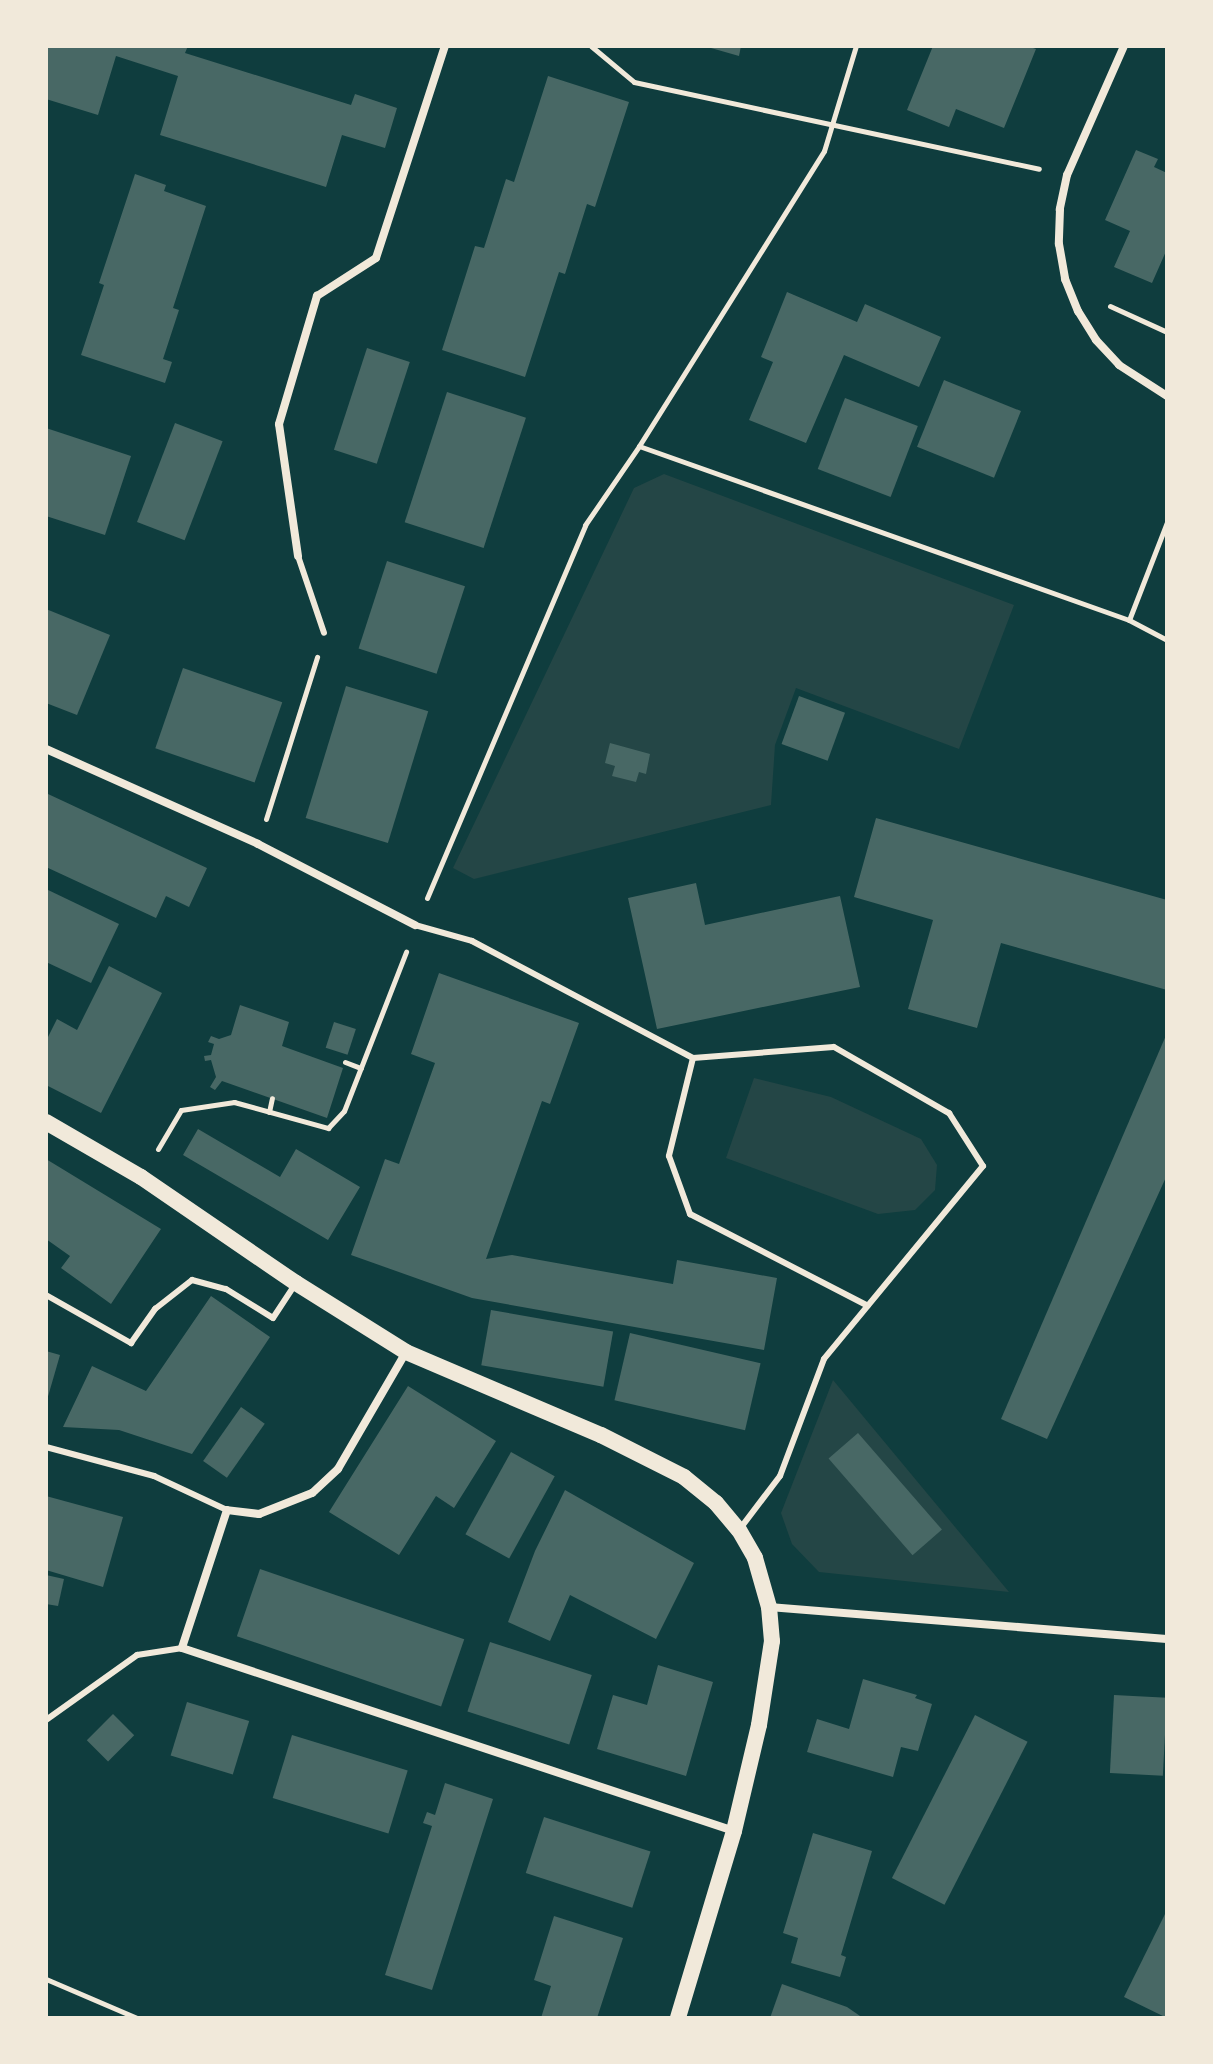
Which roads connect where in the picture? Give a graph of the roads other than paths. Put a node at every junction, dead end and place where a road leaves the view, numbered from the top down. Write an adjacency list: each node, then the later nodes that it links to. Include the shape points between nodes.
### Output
1 (445, 46): 4 (street, via 376,258 317,296 283,410 279,424)
2 (1124, 46): 3 (street, via 1067,175 1059,244 1065,279 1096,340 1119,365)
3 (1167, 396)
4 (298, 556): 5 (lane)
5 (324, 633)
6 (46, 749): 7 (street, via 258,844)
7 (415, 925): 8 (lane, via 472,941)
8 (693, 1058): 12 (lane, via 669,1156 690,1214); 12 (lane, via 834,1047 949,1113 983,1166)
9 (46, 1122): 10 (main road, via 141,1177)
10 (296, 1283): 11 (lane, via 273,1318 226,1289 192,1280 155,1309 131,1343); 13 (main road)
11 (46, 1295)
12 (868, 1306): 16 (lane, via 824,1359 780,1476)
13 (406, 1352): 15 (street, via 338,1469 312,1493 259,1514); 16 (main road, via 641,1454 684,1477)
14 (46, 1447): 15 (lane, via 154,1476)
15 (227, 1510): 19 (street)
16 (739, 1530): 17 (main road, via 755,1558)
17 (769, 1607): 18 (street); 21 (main road, via 772,1641)
18 (1167, 1639)
19 (182, 1648): 20 (lane, via 137,1655); 21 (street)
20 (46, 1720)
21 (734, 1831): 22 (main road)
22 (678, 2018)

